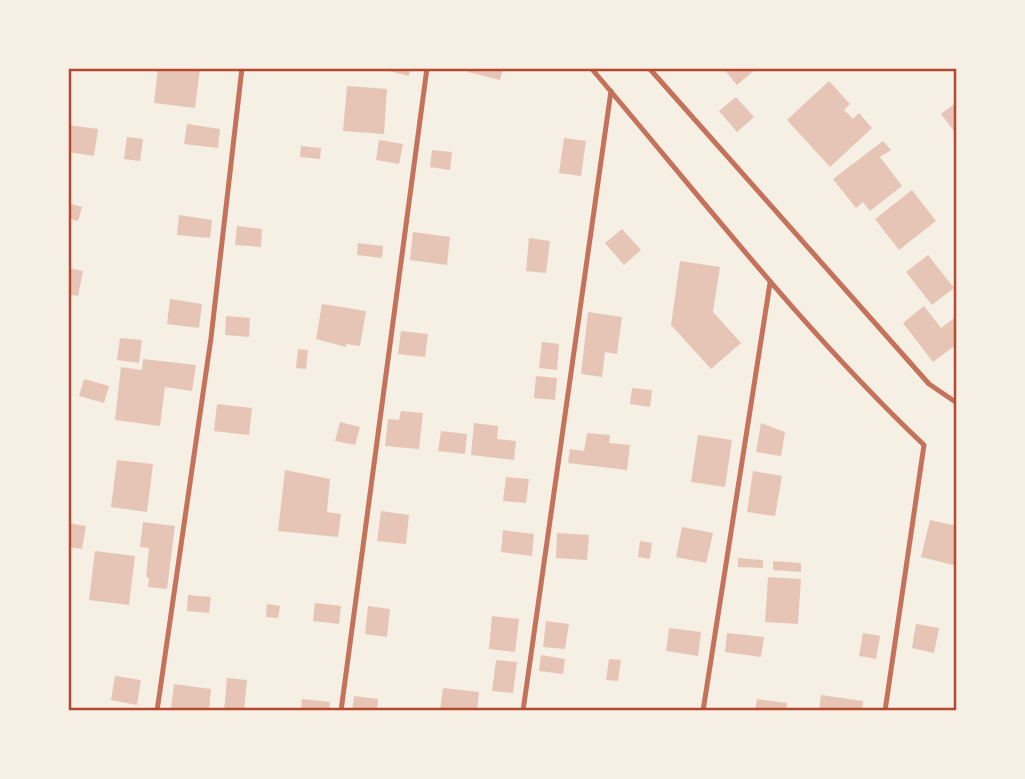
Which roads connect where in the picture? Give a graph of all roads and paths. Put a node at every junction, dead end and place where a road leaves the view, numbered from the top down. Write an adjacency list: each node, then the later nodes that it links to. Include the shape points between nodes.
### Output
1 (242, 68): 8 (lane, via 211,338)
2 (427, 68): 9 (lane)
3 (591, 68): 5 (lane)
4 (649, 68): 7 (lane, via 929,384)
5 (611, 91): 6 (lane); 10 (lane)
6 (770, 283): 11 (lane); 12 (lane, via 924,445)
7 (957, 403)
8 (156, 711)
9 (341, 711)
10 (523, 711)
11 (703, 711)
12 (885, 711)

